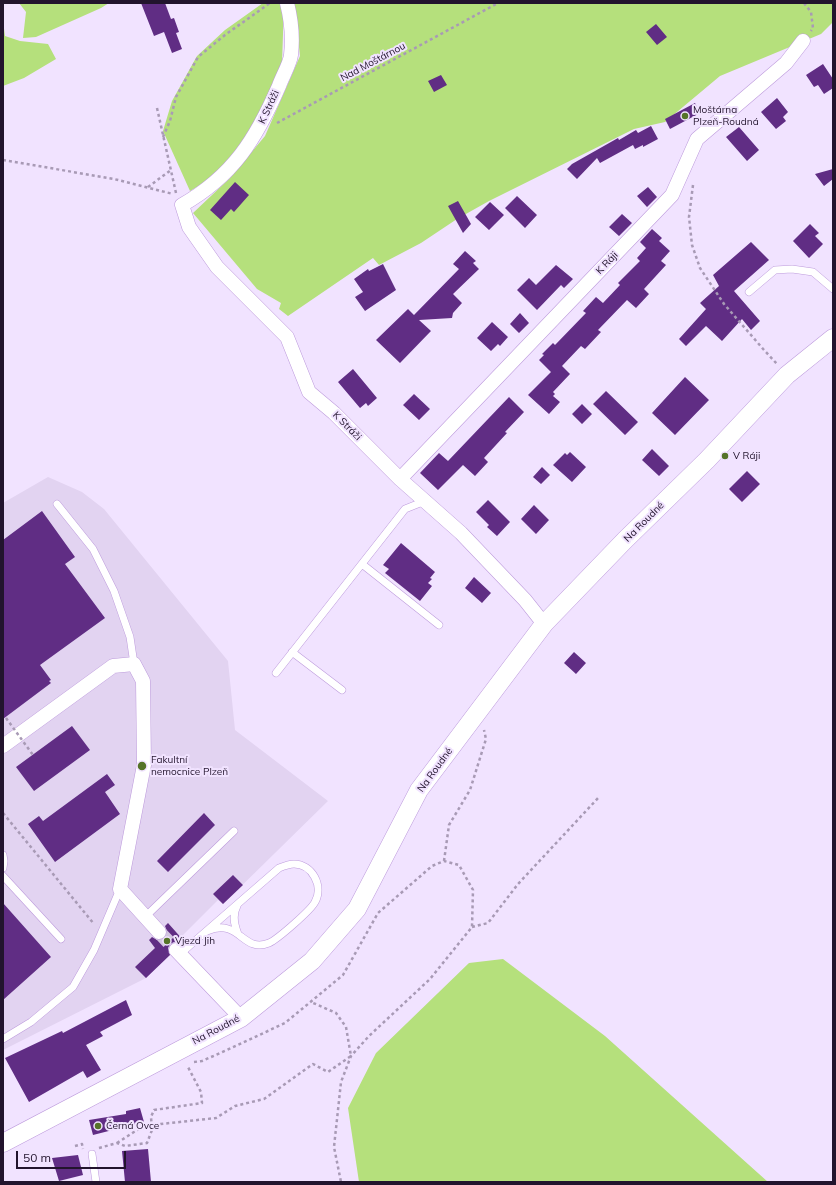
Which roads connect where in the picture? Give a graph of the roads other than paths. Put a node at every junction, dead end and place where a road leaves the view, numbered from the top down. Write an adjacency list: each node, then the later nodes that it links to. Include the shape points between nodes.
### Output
1 (287, 3): 6 (street, K Stráži, via 291,16 291,56 256,135 230,169 201,195 182,205 189,227 217,266 287,337 310,392)
2 (803, 42): 6 (street, K Ráji, via 786,62 697,139 672,195)
3 (833, 289): 4 (lane, via 813,272 792,269 775,270)
4 (749, 292)
5 (833, 338): 10 (street, Na Roudné, via 788,375)
6 (400, 479): 7 (street, K Stráži)
7 (425, 501): 9 (lane, via 405,509); 10 (street, K Stráži, via 461,533 525,600)
8 (57, 504): 13 (lane, via 92,549 114,591 130,638)
9 (362, 564): 11 (lane); 12 (lane)
10 (544, 624): 29 (street, Na Roudné, via 419,790 357,909 312,961)
11 (439, 625)
12 (292, 652): 14 (lane); 15 (lane)
13 (134, 664): 16 (street, via 112,666); 21 (street, via 143,681 144,765)
14 (276, 673)
15 (342, 690)
16 (3, 746)
17 (234, 831): 23 (lane)
18 (3, 855): 19 (lane)
19 (3, 868)
20 (3, 876): 27 (lane)
21 (120, 889): 23 (street); 30 (lane, via 94,950 72,987 31,1022)
22 (239, 902): 24 (lane); 26 (lane, via 234,917 234,926); 26 (lane, via 286,865 294,864 310,870 318,885 317,898 310,909 273,940 261,945 252,944)
23 (145, 917): 25 (street)
24 (207, 931): 26 (lane, via 223,927); 28 (lane)
25 (159, 932)
26 (238, 934)
27 (61, 939)
28 (178, 952): 29 (street)
29 (240, 1018): 31 (street, Na Roudné)
30 (3, 1039)
31 (3, 1143)
32 (95, 1151): 33 (lane)
33 (96, 1182)

